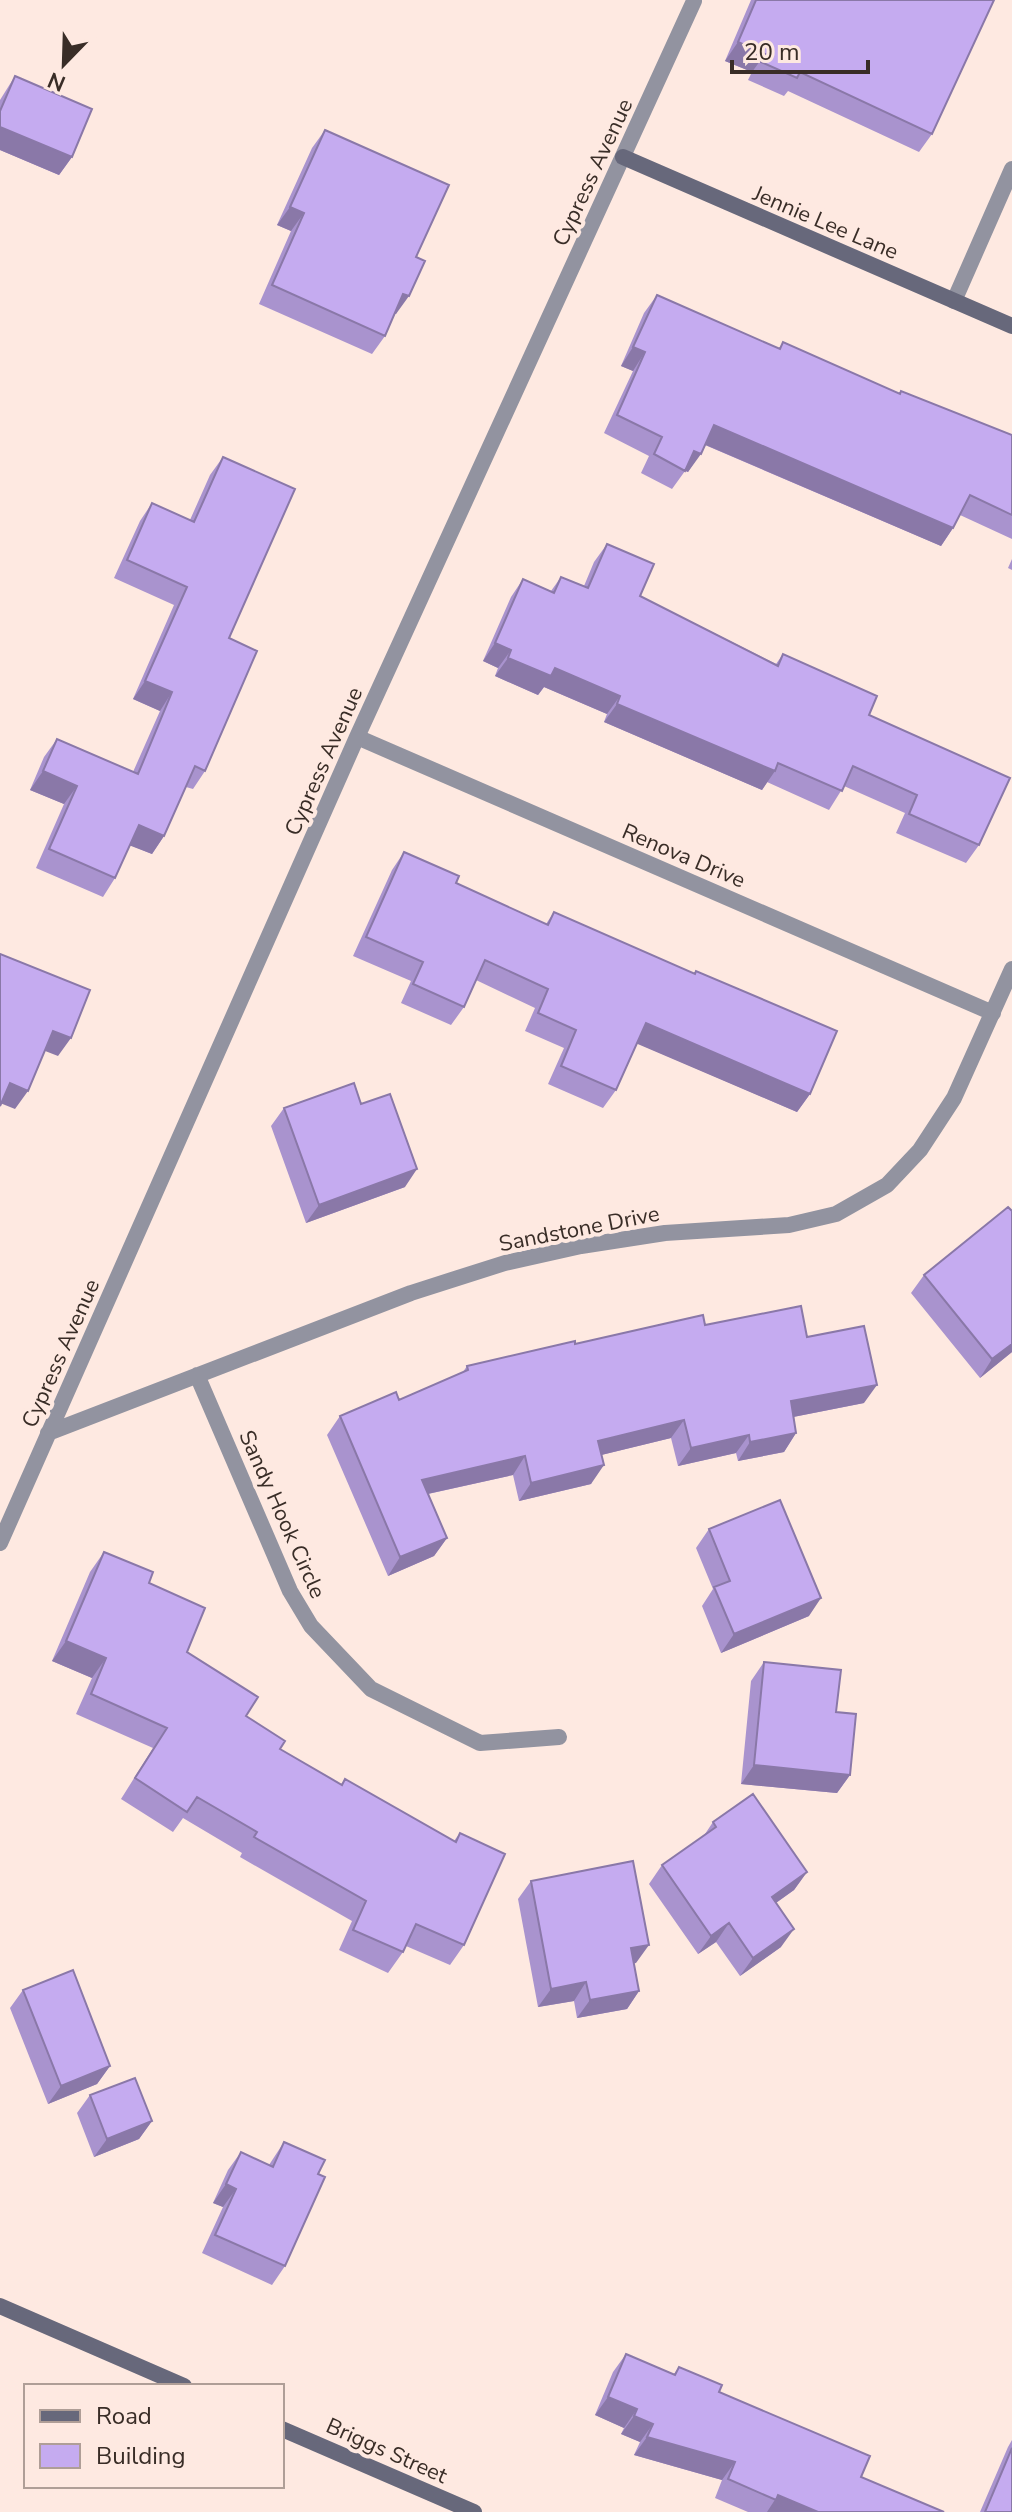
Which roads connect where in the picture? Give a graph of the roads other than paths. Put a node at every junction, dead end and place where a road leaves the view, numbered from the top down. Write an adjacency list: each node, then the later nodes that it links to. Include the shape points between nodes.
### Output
1 (694, 1): 2 (street, Cypress Avenue)
2 (623, 157): 4 (street, Jennie Lee Lane); 6 (street, Cypress Avenue)
3 (1012, 169): 4 (street)
4 (954, 301): 5 (street, Jennie Lee Lane)
5 (1012, 326)
6 (357, 737): 8 (street, Renova Drive); 10 (street, Cypress Avenue)
7 (1012, 969): 8 (street, Sandstone Drive)
8 (993, 1013): 9 (street, Sandstone Drive, via 954,1098 920,1150 887,1185 836,1214 789,1225 665,1233 505,1263)
9 (197, 1375): 10 (street, Sandstone Drive); 12 (street, Sandy Hook Circle, via 290,1591 311,1626 371,1689 480,1743)
10 (48, 1433): 11 (street, Cypress Avenue)
11 (0, 1543)
12 (559, 1737)
13 (0, 2306): 14 (street)
14 (179, 2384)
15 (284, 2430): 16 (street, Briggs Street)
16 (474, 2512)

